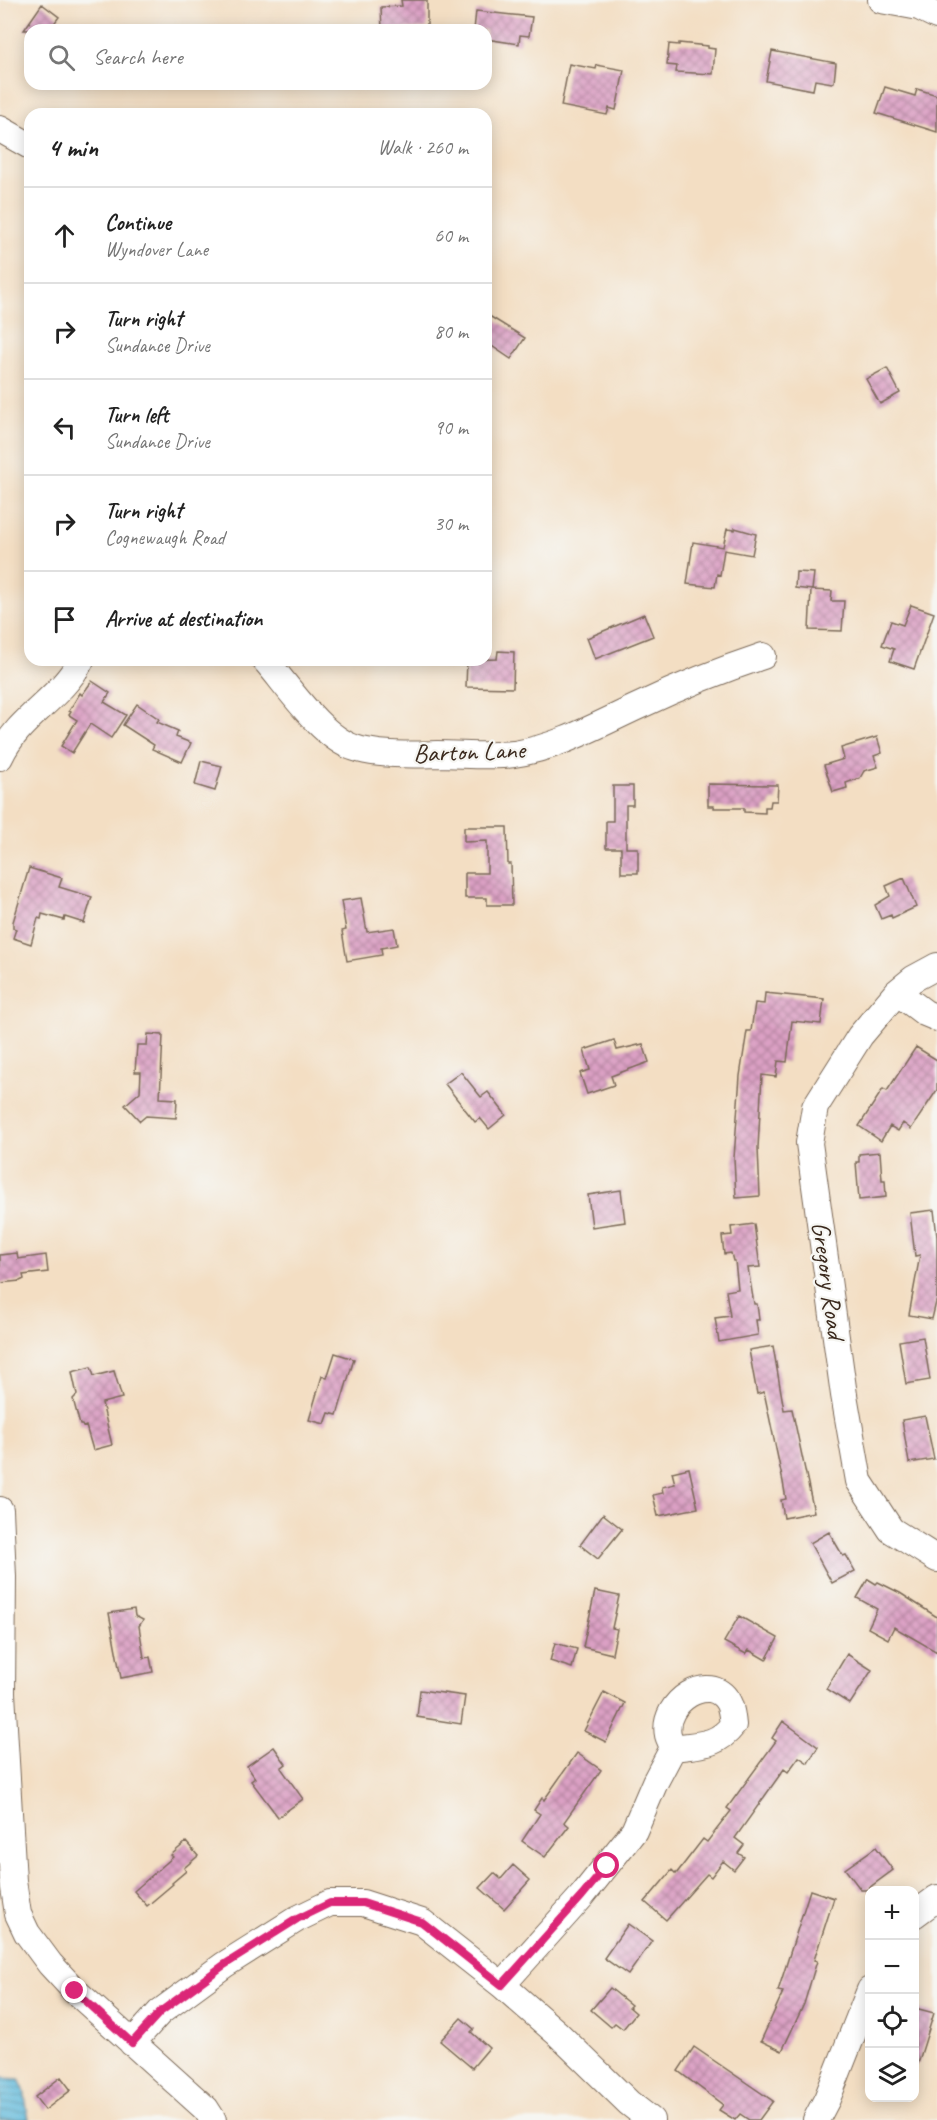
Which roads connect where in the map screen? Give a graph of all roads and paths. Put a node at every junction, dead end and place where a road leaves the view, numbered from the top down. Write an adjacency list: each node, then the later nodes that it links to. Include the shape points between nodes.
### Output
1 (881, 0): 2 (street, via 919,7)
2 (937, 16)
3 (0, 129): 4 (street)
4 (24, 143)
5 (763, 656): 7 (street, Barton Lane, via 681,687 590,730 549,746 513,754 418,755 355,748 333,735)
6 (77, 666): 8 (street, via 60,690 17,729)
7 (270, 666)
8 (0, 757)
9 (937, 966): 10 (street, Gregory Road)
10 (897, 992): 11 (street); 13 (street, Gregory Road, via 860,1036 814,1107 809,1143 859,1481 891,1530)
11 (937, 1018)
12 (0, 1510): 15 (street)
13 (937, 1559)
14 (674, 1748): 18 (street, via 634,1831)
15 (5, 1802): 20 (street, via 18,1914 27,1933 75,1991)
16 (937, 1898): 17 (street)
17 (919, 1912)
18 (502, 1985): 20 (street, via 422,1922 363,1903 330,1903 224,1965 160,2012); 22 (street)
19 (868, 1994): 23 (street)
20 (132, 2043): 21 (street, via 206,2109)
21 (213, 2120)
22 (651, 2120)
23 (816, 2120)

